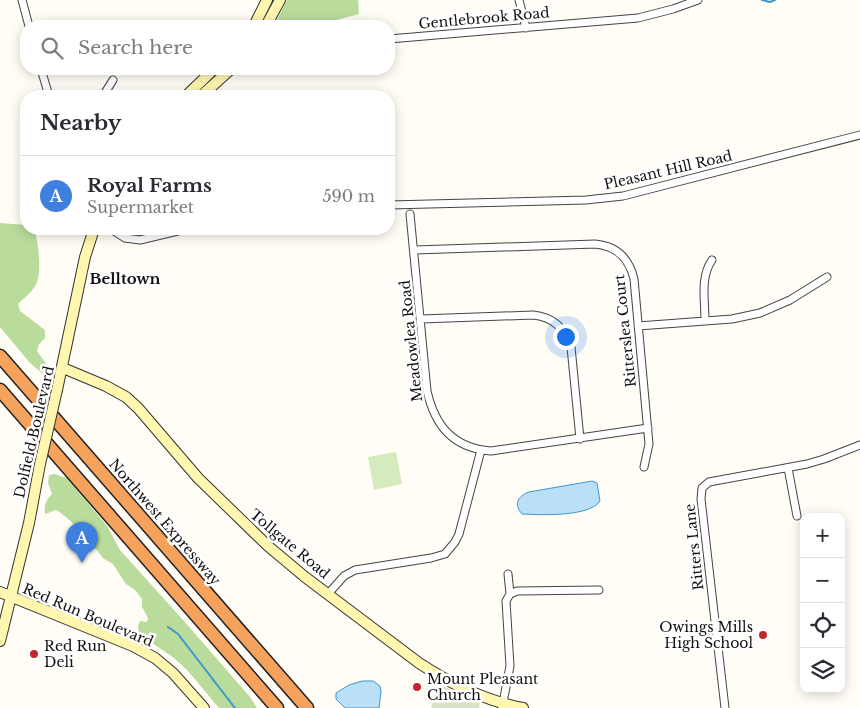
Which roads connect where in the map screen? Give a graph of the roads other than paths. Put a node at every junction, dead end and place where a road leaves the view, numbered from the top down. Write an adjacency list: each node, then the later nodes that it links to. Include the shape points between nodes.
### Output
1 (22, 0): 6 (street)
2 (267, 0): 7 (main road)
3 (280, 0): 8 (main road)
4 (519, 0): 9 (street)
5 (698, 0): 9 (street, Gentlebrook Road, via 638,18)
6 (27, 20)
7 (257, 20)
8 (269, 20)
9 (526, 28): 10 (street, Gentlebrook Road)
10 (395, 38)
11 (44, 75): 15 (street)
12 (208, 75): 17 (main road)
13 (224, 75): 18 (main road)
14 (113, 80): 16 (street)
15 (47, 90)
16 (107, 90)
17 (192, 90)
18 (207, 90)
19 (860, 135): 20 (street, Pleasant Hill Road, via 623,196 586,200)
20 (395, 205)
21 (410, 214): 25 (street, Meadowlea Road)
22 (92, 235): 32 (main road, Dolfield Boulevard)
23 (120, 235): 24 (street, via 140,240)
24 (161, 235)
25 (415, 250): 28 (street, Meadowlea Road); 30 (street, Ritterslea Court, via 594,244 610,247 622,254 632,271)
26 (712, 260): 29 (street, via 705,276)
27 (827, 277): 29 (street, via 790,300 760,313)
28 (421, 319): 35 (street, via 533,315 556,323 568,336 571,347); 37 (street, Meadowlea Road, via 432,412 452,437)
29 (705, 320): 30 (street)
30 (638, 326): 34 (street, Ritterslea Court)
31 (0, 356): 51 (highway, Northwest Expressway)
32 (63, 368): 44 (main road, Tollgate Road, via 126,397 241,521 288,564); 46 (main road, Dolfield Boulevard, bridge)
33 (0, 390): 50 (highway)
34 (648, 428): 35 (street, Meadowlea Road); 38 (street, Ritterslea Court, via 649,444)
35 (580, 439): 37 (street, Meadowlea Road)
36 (860, 445): 39 (street, Ritters Lane)
37 (480, 450): 44 (street, via 459,534 450,549 431,558 354,570)
38 (644, 467)
39 (788, 468): 40 (street); 53 (street, Ritters Lane, via 709,482 702,488)
40 (797, 516)
41 (508, 574): 45 (street)
42 (599, 590): 45 (street, via 517,591)
43 (0, 592): 46 (main road, Red Run Boulevard)
44 (328, 594): 48 (main road, Tollgate Road, via 437,675)
45 (510, 594): 48 (street, via 506,601 510,666)
46 (10, 597): 47 (main road, Dolfield Boulevard); 49 (main road, Red Run Boulevard, via 133,646 155,658 174,673)
47 (0, 641)
48 (502, 706): 52 (main road, Tollgate Road)
49 (204, 708)
50 (278, 708)
51 (307, 708)
52 (523, 708)
53 (725, 708)

